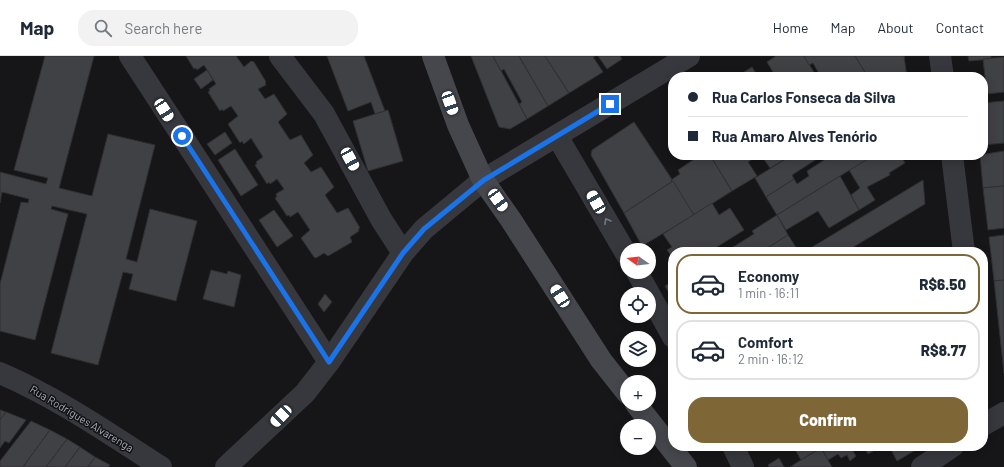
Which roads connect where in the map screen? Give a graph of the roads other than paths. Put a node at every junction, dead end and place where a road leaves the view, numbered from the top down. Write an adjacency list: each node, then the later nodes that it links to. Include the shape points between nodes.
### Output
1 (130, 56): 15 (street)
2 (280, 56): 12 (street, via 324,114 381,219)
3 (433, 56): 9 (main road, via 458,125)
4 (689, 56): 7 (street)
5 (940, 56): 6 (street)
6 (942, 72)
7 (558, 136): 9 (street); 10 (street, one-way to 7)
8 (953, 160): 11 (street)
9 (484, 180): 12 (street, via 424,229); 17 (main road, via 601,360)
10 (620, 243)
11 (963, 247)
12 (403, 253): 15 (street)
13 (641, 279): 14 (street)
14 (668, 328)
15 (329, 362): 26 (street, via 305,393)
16 (0, 373): 25 (street, Rua Rodrigues Alvarenga, via 66,406)
17 (620, 384)
18 (642, 411): 21 (main road)
19 (1004, 413): 20 (street)
20 (988, 419)
21 (668, 444)
22 (673, 451): 27 (main road)
23 (735, 451): 28 (street)
24 (946, 451): 29 (street)
25 (161, 467)
26 (226, 467)
27 (686, 467)
28 (743, 467)
29 (922, 467)

